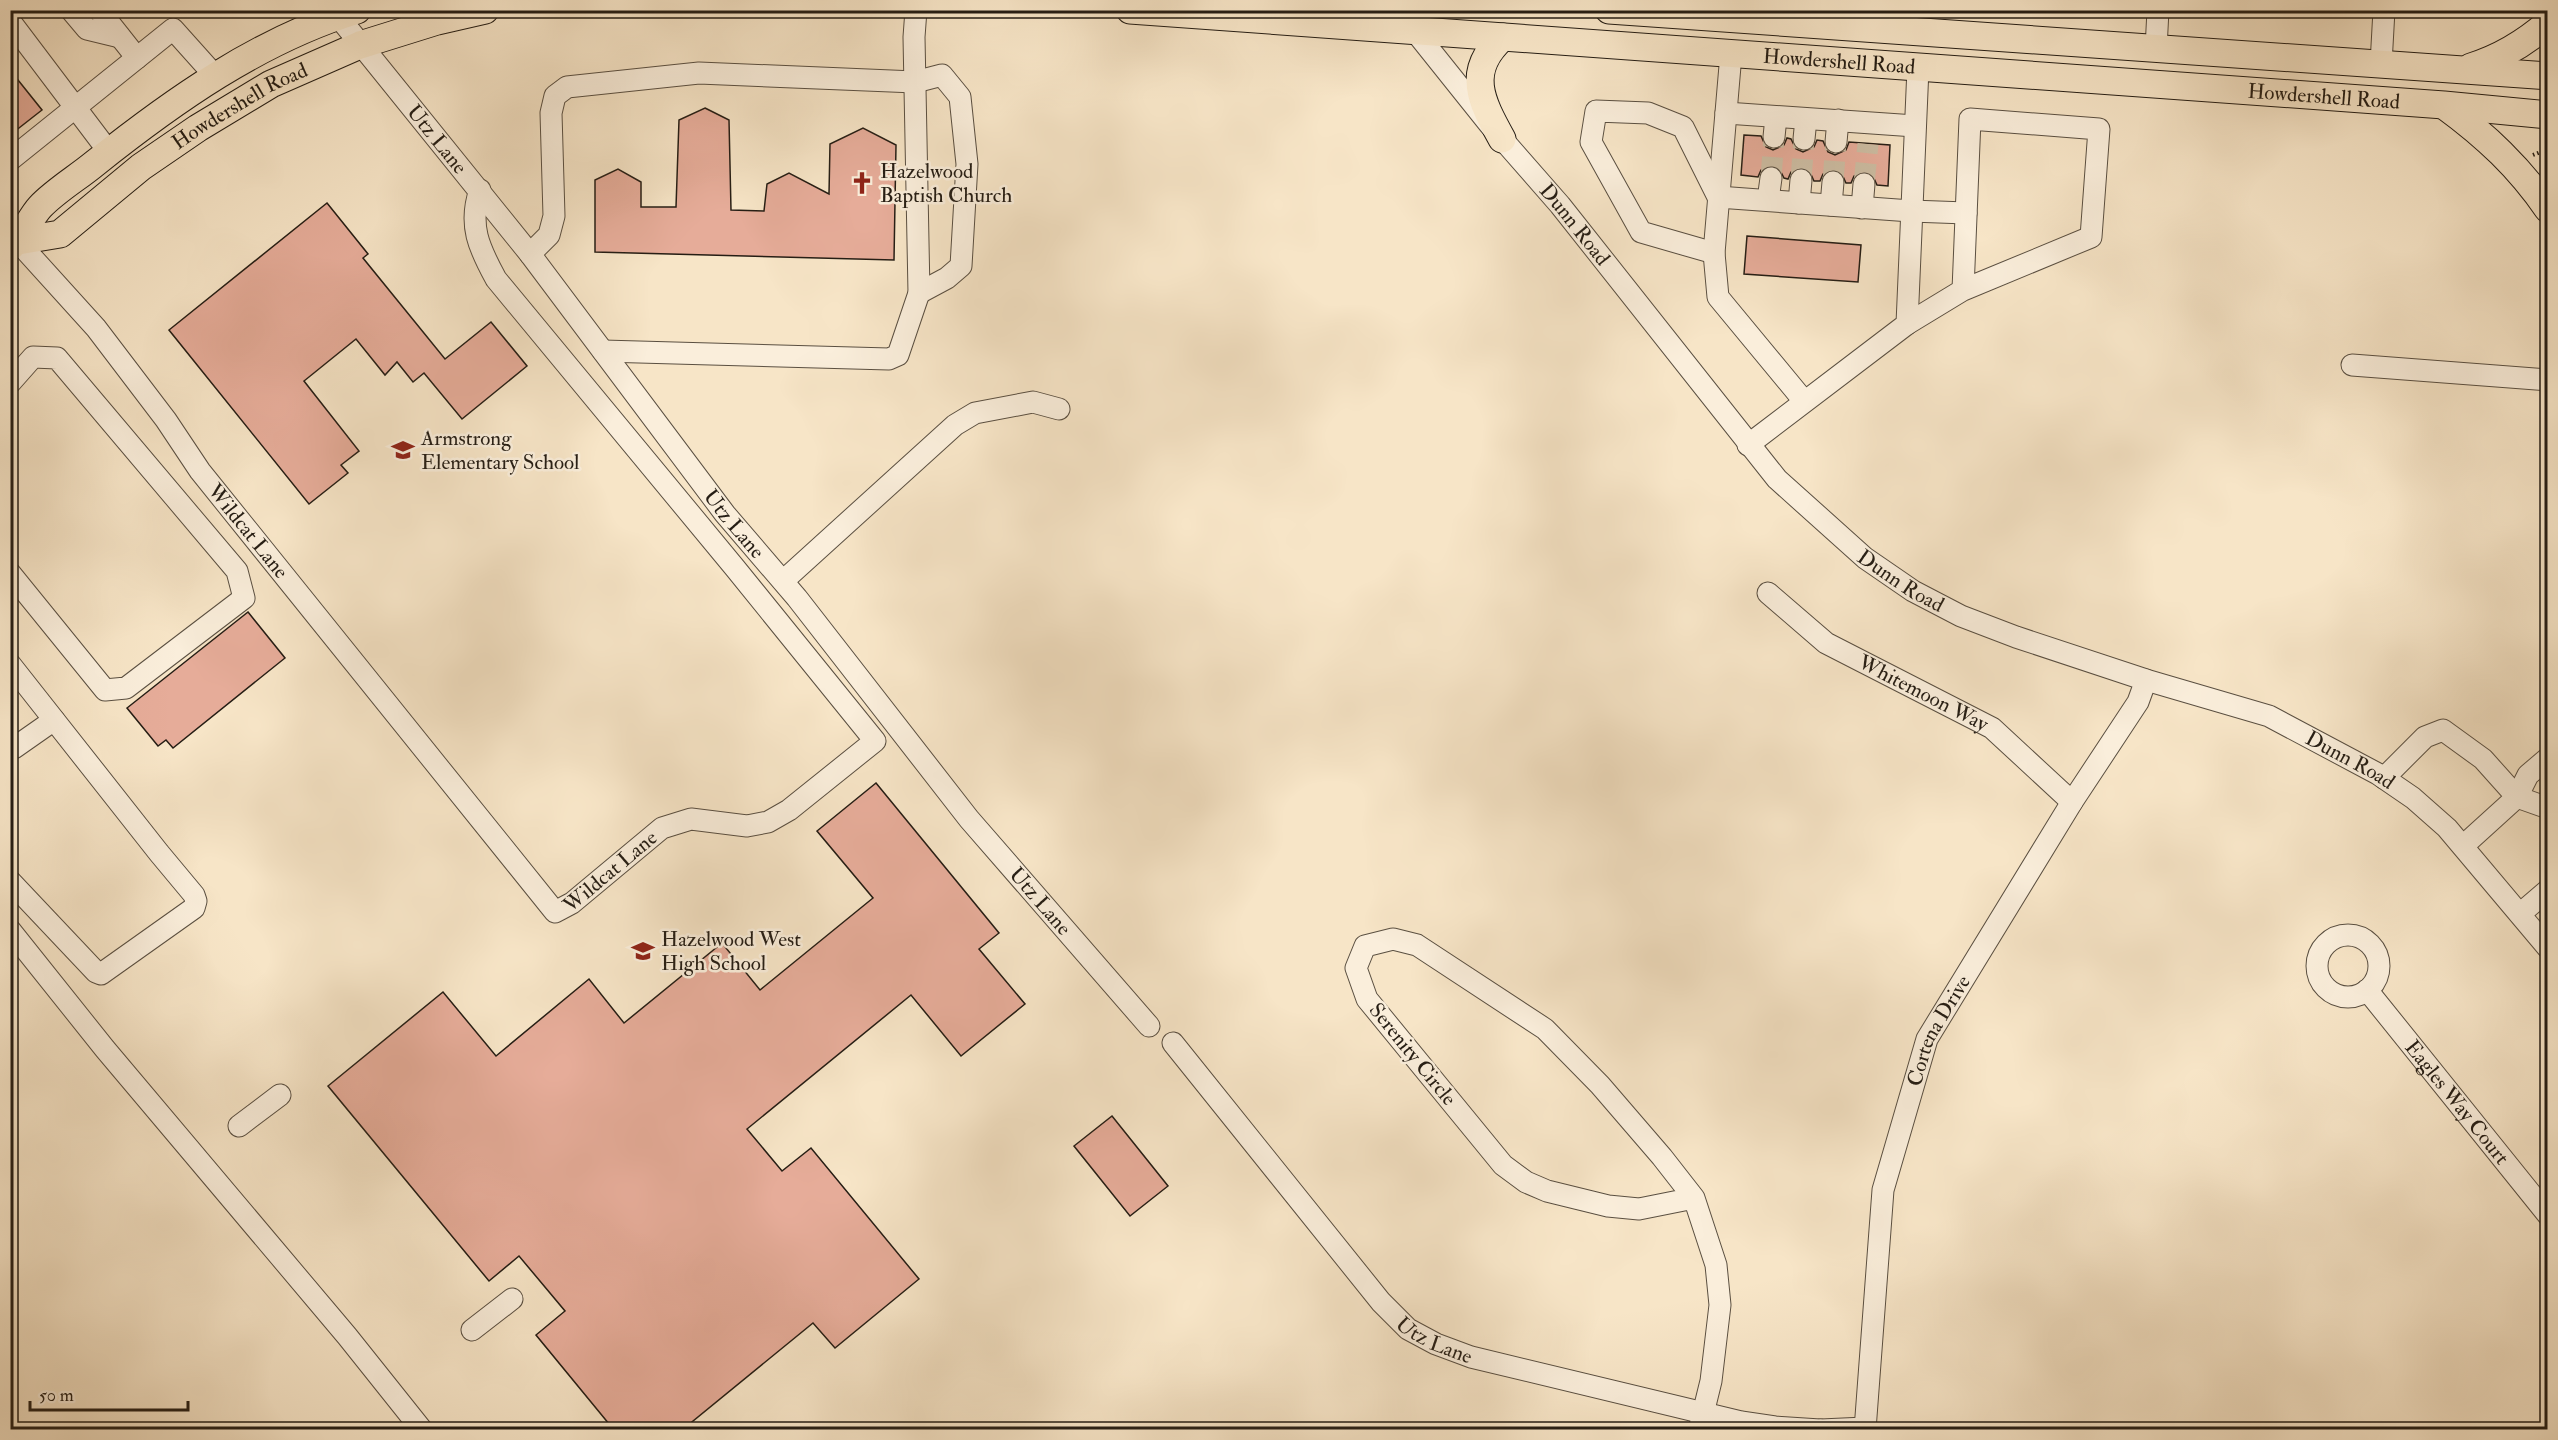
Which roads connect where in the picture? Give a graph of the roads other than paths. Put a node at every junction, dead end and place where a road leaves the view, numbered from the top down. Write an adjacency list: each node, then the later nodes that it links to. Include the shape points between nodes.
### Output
1 (71, 10): 15 (street, via 87,29)
2 (99, 10): 15 (street)
3 (485, 10): 17 (main road, Howdershell Road)
4 (916, 10): 26 (street)
5 (1130, 10): 13 (main road, Howdershell Road)
6 (1609, 10): 10 (main road, Howdershell Road)
7 (2158, 10): 18 (street)
8 (2384, 10): 21 (street)
9 (342, 12): 17 (street, Utz Lane); 25 (main road, Howdershell Road, via 268,45)
10 (1835, 18): 18 (main road, Howdershell Road)
11 (177, 20): 20 (street); 25 (street)
12 (10, 21): 28 (street)
13 (1407, 21): 16 (main road, Howdershell Road); 33 (street, Dunn Road)
14 (2547, 23): 23 (main road, via 2502,55)
15 (120, 37): 20 (street)
16 (1503, 37): 19 (main road, Howdershell Road); 33 (main road, via 1482,64 1479,89)
17 (360, 45): 41 (street, Utz Lane); 50 (main road, Howdershell Road, via 271,84 198,128 141,167 60,234)
18 (2156, 49): 21 (main road, Howdershell Road)
19 (1731, 54): 22 (main road, Howdershell Road); 29 (street)
20 (137, 58): 28 (street)
21 (2381, 64): 23 (main road, Howdershell Road)
22 (1918, 68): 27 (main road, Howdershell Road); 32 (street)
23 (2461, 70): 24 (main road, Howdershell Road)
24 (2547, 76)
25 (216, 77): 35 (main road, Howdershell Road)
26 (915, 82): 52 (street, via 699,73 567,87 555,96 551,113 554,216 549,235); 54 (street); 54 (street, via 942,75 960,97 967,164 961,266 947,279)
27 (2444, 105): 30 (main road, Howdershell Road); 47 (main road, via 2496,146)
28 (75, 107): 35 (street); 36 (street)
29 (1726, 113): 31 (street, via 1775,127 1805,129); 42 (street)
30 (2547, 116)
31 (1838, 120): 32 (street, via 1868,133); 34 (street)
32 (1915, 126): 48 (street)
33 (1502, 139): 62 (street, Dunn Road, via 1560,205)
34 (1836, 142)
35 (109, 152): 50 (main road, Howdershell Road, via 40,207)
36 (10, 160)
37 (1770, 178): 43 (street)
38 (1801, 180): 44 (street)
39 (1833, 182): 45 (street)
40 (1864, 184): 46 (street)
41 (480, 190): 50 (street, Wildcat Lane, via 474,208 476,232 496,279 875,741 789,810 768,822 747,826 691,819 662,828 572,903 555,912 200,471 96,328); 52 (street, Utz Lane)
42 (1718, 196): 43 (street); 51 (street); 51 (street, via 1683,127 1648,113 1596,111 1591,142 1641,232)
43 (1768, 200): 44 (street)
44 (1799, 203): 45 (street)
45 (1831, 205): 46 (street)
46 (1862, 208): 48 (street)
47 (2547, 209)
48 (1911, 212): 49 (street); 55 (street)
49 (1966, 213): 53 (street); 53 (street, via 1970,119 2099,129 2091,237)
50 (13, 240)
51 (1714, 253): 60 (street, via 1718,297)
52 (530, 254): 56 (street, Utz Lane)
53 (1963, 291): 55 (street)
54 (919, 293): 56 (street, via 898,355 889,359)
55 (1907, 324): 60 (street)
56 (603, 351): 64 (street, Utz Lane, via 725,514)
57 (2352, 365): 58 (street)
58 (2547, 380)
59 (10, 383): 63 (street, via 33,357 57,358 237,571 244,598 126,688 105,690)
60 (1804, 401): 62 (street)
61 (1059, 409): 64 (street, via 1033,402 975,414 955,425)
62 (1748, 445): 67 (street, Dunn Road, via 1816,516 1865,558 1913,591 2005,633)
63 (10, 573)
64 (783, 581): 82 (street, Utz Lane, via 969,819)
65 (1768, 593): 73 (street, Whitemoon Way, via 1826,643 1992,728)
66 (10, 664): 68 (street)
67 (2146, 680): 71 (street, Dunn Road, via 2269,716); 73 (street, Cortena Drive, via 2138,702)
68 (57, 723): 69 (street); 76 (street, via 196,902 194,908 101,974)
69 (12, 747)
70 (2547, 758): 72 (street, via 2528,775)
71 (2384, 777): 72 (street, via 2425,737 2443,730 2483,759); 75 (street, Dunn Road, via 2413,798)
72 (2517, 797): 74 (street); 75 (street)
73 (2072, 802): 91 (street, Cortena Drive, via 1927,1039 1883,1190)
74 (2547, 808)
75 (2463, 846): 78 (street, Dunn Road)
76 (10, 881)
77 (2547, 890): 78 (street)
78 (2520, 914): 80 (street, Dunn Road)
79 (10, 930): 92 (street)
80 (2547, 948)
81 (2367, 990): 87 (street, Eagles Way Court)
82 (1149, 1026)
83 (1173, 1043): 90 (street, Utz Lane, via 1338,1251 1408,1329 1471,1358)
84 (280, 1095): 85 (street)
85 (239, 1126)
86 (1694, 1198): 86 (street, Serenity Circle, via 1600,1085 1545,1029 1417,945 1393,939 1365,946 1356,968 1367,999 1503,1165 1526,1182 1548,1191 1608,1206 1639,1209); 90 (street, Serenity Circle, via 1716,1265 1720,1305 1711,1381)
87 (2547, 1215)
88 (512, 1299): 89 (street)
89 (472, 1330)
90 (1701, 1421): 93 (street, Utz Lane)
91 (1865, 1429): 93 (street, Utz Lane)
92 (422, 1430)
93 (1821, 1430)

